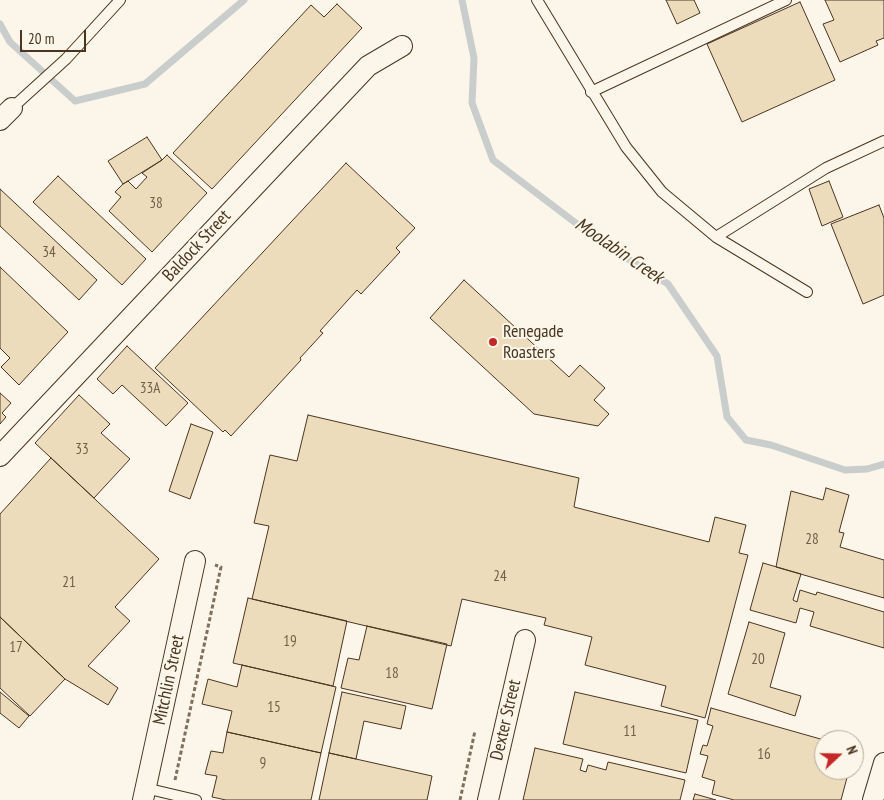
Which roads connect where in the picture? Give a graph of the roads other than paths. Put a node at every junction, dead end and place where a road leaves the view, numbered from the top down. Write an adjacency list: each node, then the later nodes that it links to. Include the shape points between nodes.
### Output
1 (120, 0): 6 (lane, via 66,59)
2 (537, 0): 5 (lane)
3 (786, 0): 5 (lane)
4 (402, 46): 10 (street, Baldock Street, via 368,66)
5 (592, 92): 8 (lane, via 626,147 662,192)
6 (6, 114)
7 (884, 141): 8 (lane, via 826,168)
8 (716, 237): 9 (lane)
9 (808, 292)
10 (0, 456)
11 (204, 563): 14 (street, Mitchlin Street)
12 (525, 640): 16 (street, Dexter Street)
13 (884, 763): 17 (street)
14 (144, 794): 15 (lane, via 172,794)
15 (196, 800)
16 (488, 800)
17 (873, 800)

